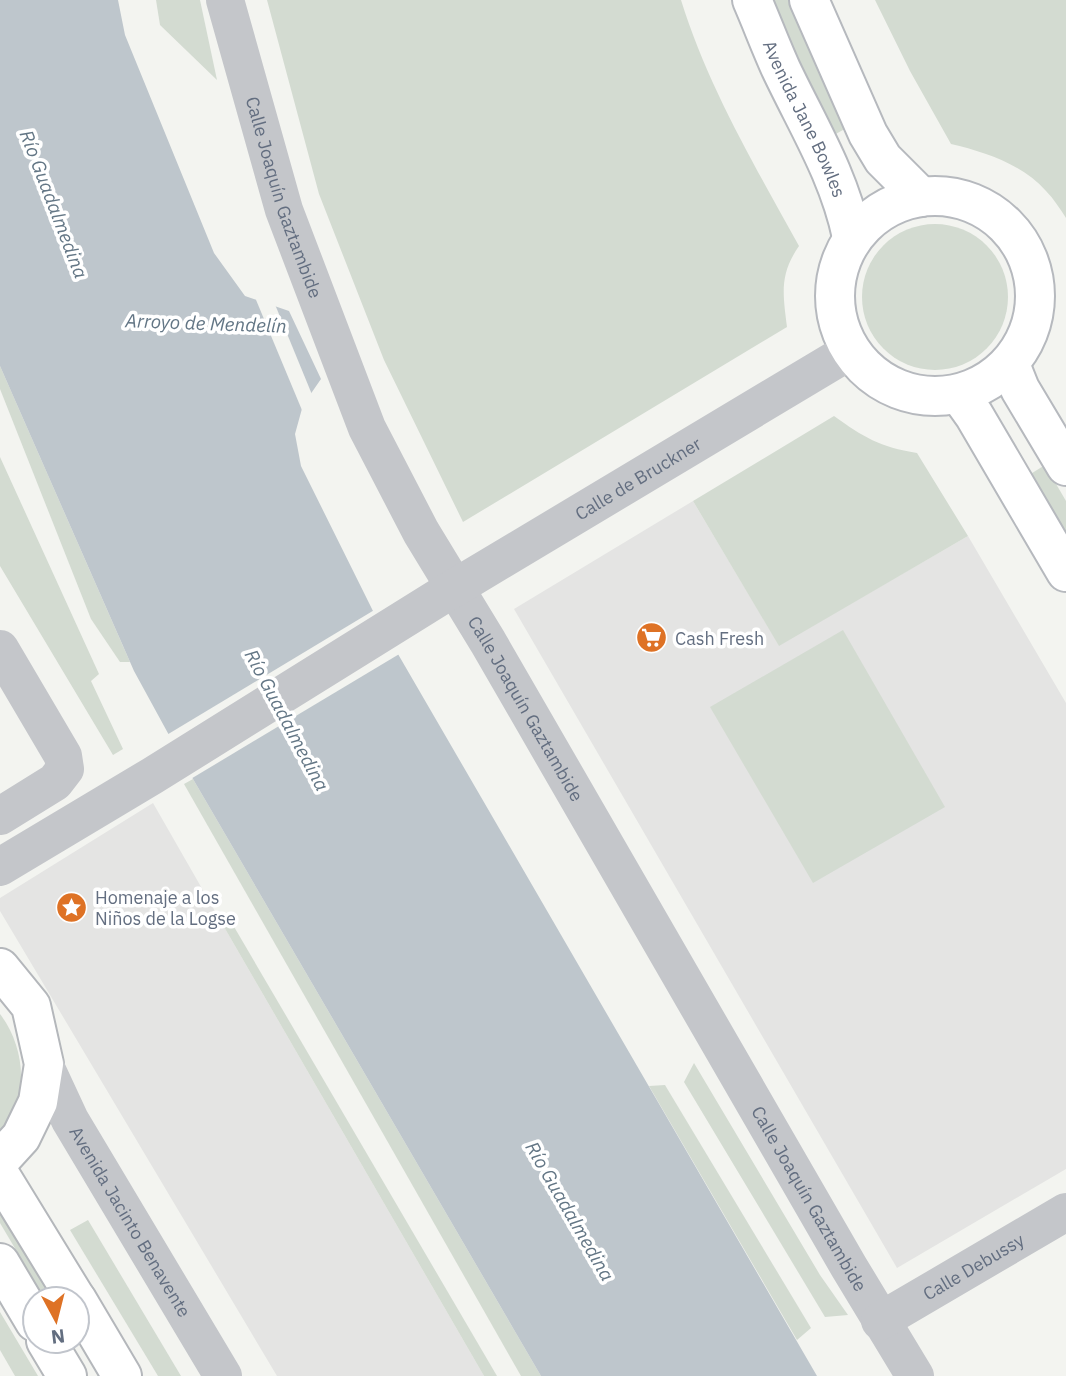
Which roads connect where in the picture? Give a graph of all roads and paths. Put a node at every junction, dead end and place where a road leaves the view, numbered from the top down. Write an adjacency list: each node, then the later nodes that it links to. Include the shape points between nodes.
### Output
1 (226, 0): 11 (street, Calle Joaquín Gaztambide, via 284,210 367,428 421,532)
2 (752, 0): 5 (main road, Avenida Jane Bowles, via 825,157 845,205)
3 (808, 0): 4 (main road, via 868,134 883,159)
4 (921, 197): 5 (main road, via 895,204); 7 (main road, via 972,202 1013,231 1030,258 1037,307 1025,344)
5 (852, 237): 6 (main road, via 835,291 837,320)
6 (850, 351): 8 (main road, via 893,386 926,394); 11 (street, Calle de Bruckner)
7 (1010, 364): 8 (main road, via 986,384); 9 (main road)
8 (959, 394): 10 (main road)
9 (1066, 467)
10 (1066, 572)
11 (440, 598): 14 (street, Calle de Bruckner); 23 (street, Calle Joaquín Gaztambide, via 495,654)
12 (0, 649): 13 (street, via 63,756 65,769 55,782)
13 (0, 816)
14 (0, 867)
15 (0, 968): 16 (main road, via 31,1006)
16 (44, 1064): 17 (main road, via 38,1102 21,1137); 28 (street, Avenida Jacinto Benavente, via 70,1120)
17 (0, 1160)
18 (0, 1175): 21 (main road)
19 (1066, 1212): 23 (street, Calle Debussy)
20 (0, 1263): 22 (main road)
21 (68, 1285)
22 (21, 1298)
23 (880, 1321): 29 (street, Calle Joaquín Gaztambide)
24 (91, 1324): 27 (main road)
25 (54, 1355): 26 (main road)
26 (67, 1376)
27 (122, 1376)
28 (223, 1376)
29 (915, 1376)

